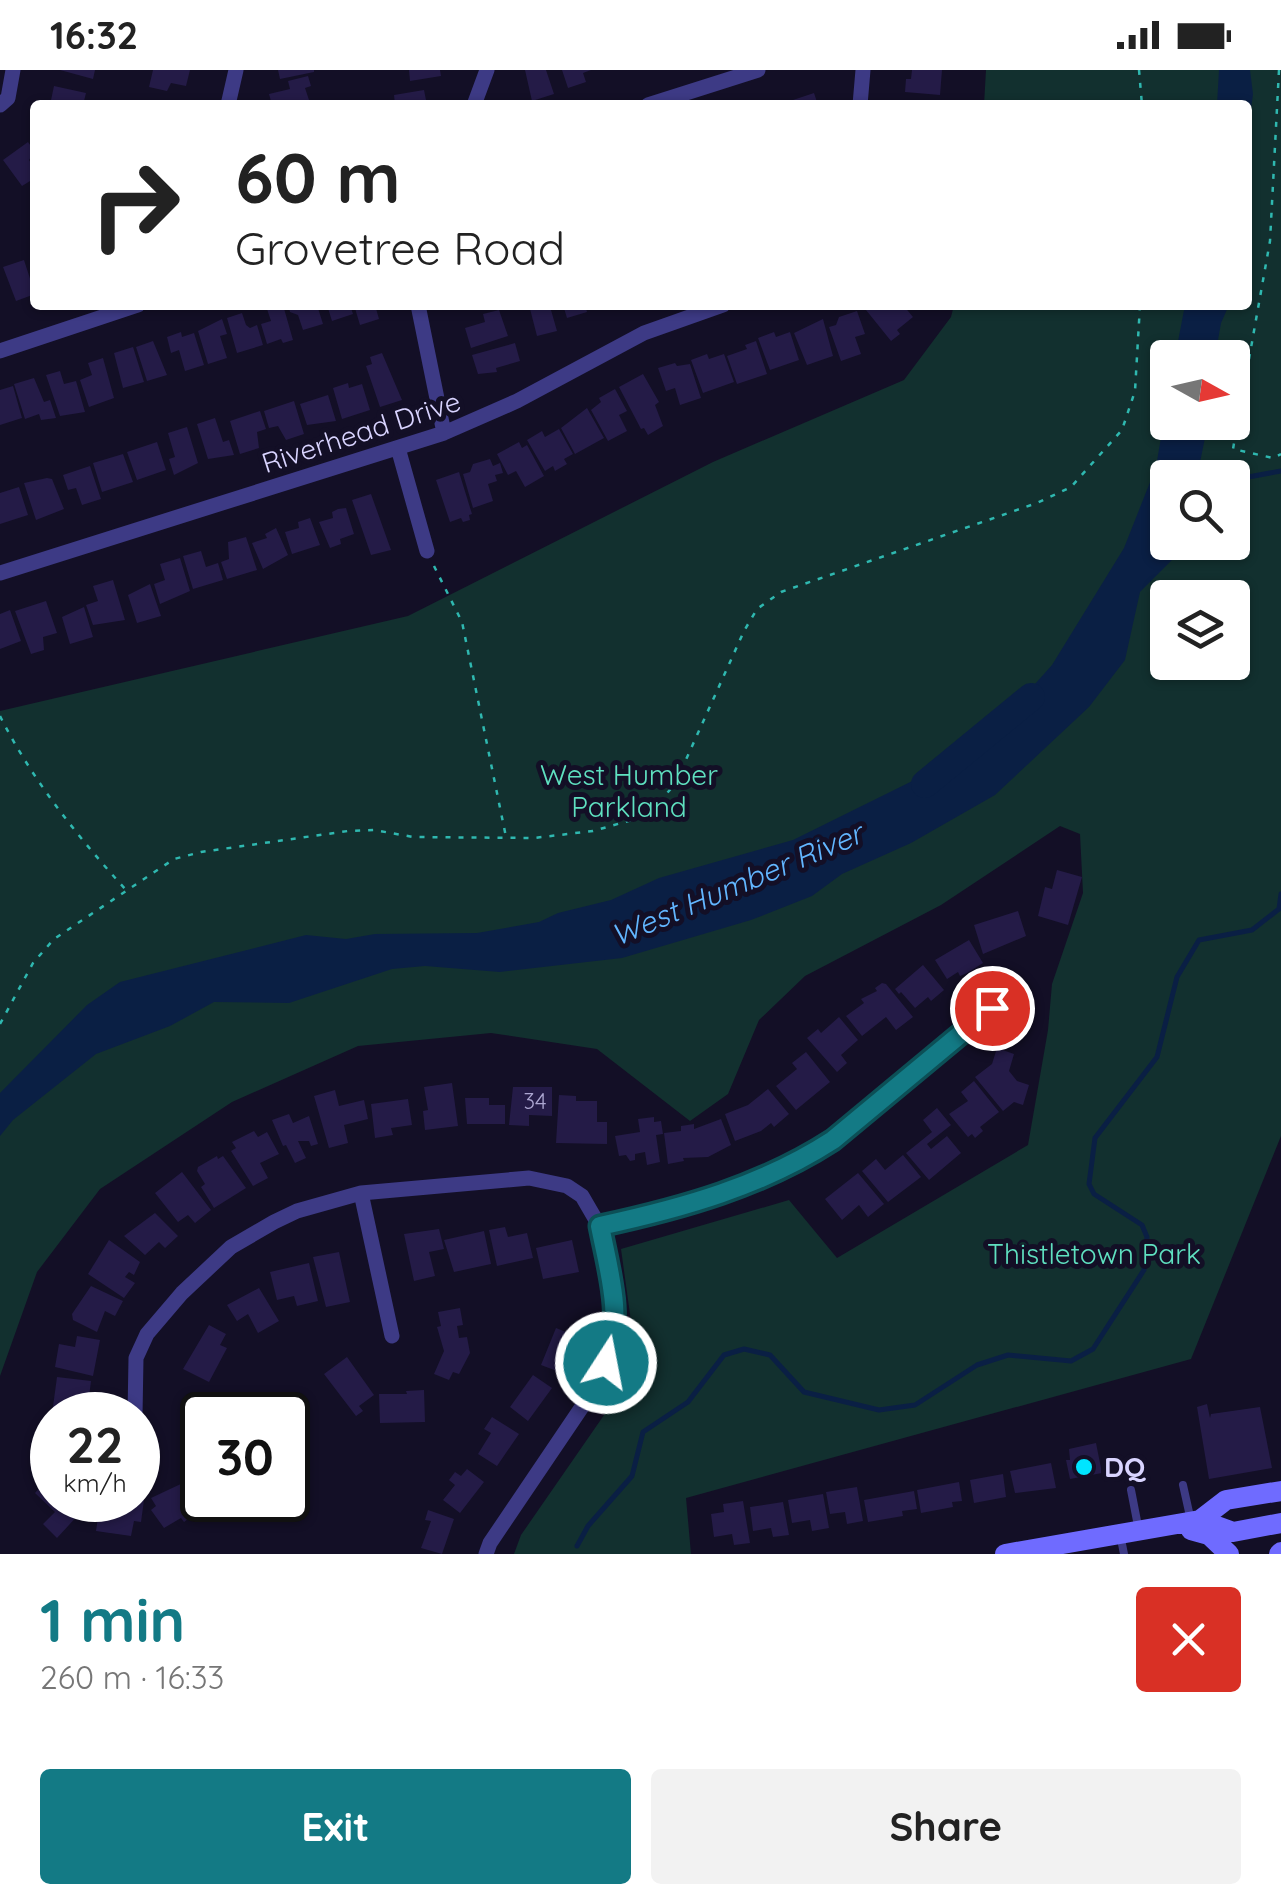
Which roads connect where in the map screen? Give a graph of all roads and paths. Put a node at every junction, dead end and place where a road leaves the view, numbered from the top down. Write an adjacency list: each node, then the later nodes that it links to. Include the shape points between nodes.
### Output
1 (13, 70): 14 (street, via 8,98)
2 (236, 70): 9 (street)
3 (487, 70): 10 (street)
4 (758, 70): 8 (street)
5 (862, 70): 12 (street)
6 (1140, 70): 13 (path)
7 (1279, 70): 22 (path, via 1270,242 1232,449)
8 (733, 74): 11 (street)
9 (229, 100)
10 (476, 100)
11 (662, 100)
12 (860, 100)
13 (1142, 100)
14 (0, 105)
15 (123, 310): 19 (street)
16 (419, 310): 20 (street)
17 (709, 310): 20 (street, Riverhead Drive, via 644,333 516,402)
18 (1140, 310): 26 (path, via 1135,392 1122,430 1071,487 782,592 757,609 744,631 675,784 655,807 593,830)
19 (0, 351)
20 (444, 432): 21 (street, Riverhead Drive)
21 (398, 448): 23 (street); 24 (street, Riverhead Drive)
22 (1281, 454)
23 (426, 551): 26 (path, via 462,622)
24 (0, 573)
25 (0, 716): 27 (path, via 20,757)
26 (506, 838): 27 (path, via 348,831 200,852 174,859)
27 (127, 890): 29 (path, via 54,939)
28 (1022, 1004): 31 (street, via 992,1008 833,1140 774,1175)
29 (0, 1024)
30 (360, 1193): 31 (street, via 528,1178 567,1186 582,1196); 32 (street); 33 (street, via 297,1211 231,1247 147,1334 136,1358)
31 (600, 1226): 41 (street, via 615,1308 614,1343 596,1384)
32 (392, 1336)
33 (135, 1392)
34 (1183, 1486): 37 (lane)
35 (1131, 1490): 39 (lane)
36 (1281, 1491): 37 (main road, via 1226,1500)
37 (1196, 1520): 38 (main road, via 1233,1532); 39 (main road)
38 (1281, 1523)
39 (1136, 1536): 40 (main road); 42 (main road, via 1200,1532)
40 (1015, 1553)
41 (486, 1554)
42 (1229, 1554)

